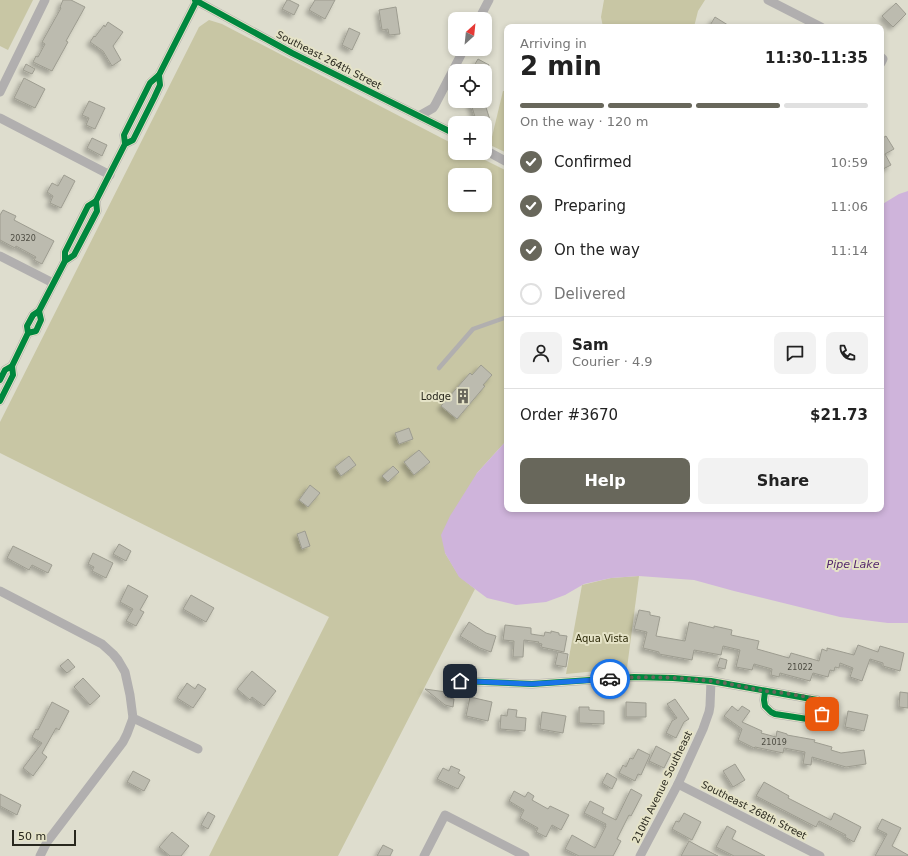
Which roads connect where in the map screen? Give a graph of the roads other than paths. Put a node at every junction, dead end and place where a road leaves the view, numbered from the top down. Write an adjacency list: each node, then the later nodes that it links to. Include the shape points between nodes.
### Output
1 (45, 0): 9 (street)
2 (196, 0): 10 (street, Southeast 264th Street, via 292,53); 15 (street, via 159,75 160,85 154,98 133,140 125,144)
3 (489, 0): 6 (street)
4 (768, 0): 5 (street)
5 (782, 3): 7 (street)
6 (483, 12)
7 (817, 24)
8 (460, 56): 10 (street, via 435,105)
9 (0, 92)
10 (419, 116): 12 (street, Southeast 264th Street)
11 (0, 118): 15 (street)
12 (448, 130)
13 (492, 154): 14 (street)
14 (504, 160)
15 (110, 175): 17 (street, via 96,201 97,211 74,255 65,261)
16 (0, 256): 17 (street)
17 (53, 283): 19 (street, via 39,311 41,320 36,330 28,333)
18 (504, 318): 20 (lane, via 473,329)
19 (12, 366): 21 (street, via 5,370); 22 (street, via 13,375)
20 (439, 368)
21 (0, 380)
22 (0, 401)
23 (0, 591): 27 (street, via 102,644 113,654 125,672)
24 (460, 681): 25 (street, via 532,684 634,677)
25 (711, 681): 26 (street); 29 (street, 210th Avenue Southeast, via 707,718)
26 (765, 691): 26 (street, via 817,700 822,704 821,717 814,720 775,714 765,706)
27 (133, 718): 28 (street); 30 (street, via 123,742 47,842)
28 (198, 749)
29 (678, 784): 33 (street, 210th Avenue Southeast); 34 (street, Southeast 268th Street)
30 (40, 856)
31 (424, 856): 32 (street, via 445,815)
32 (525, 856)
33 (640, 856)
34 (820, 856)

